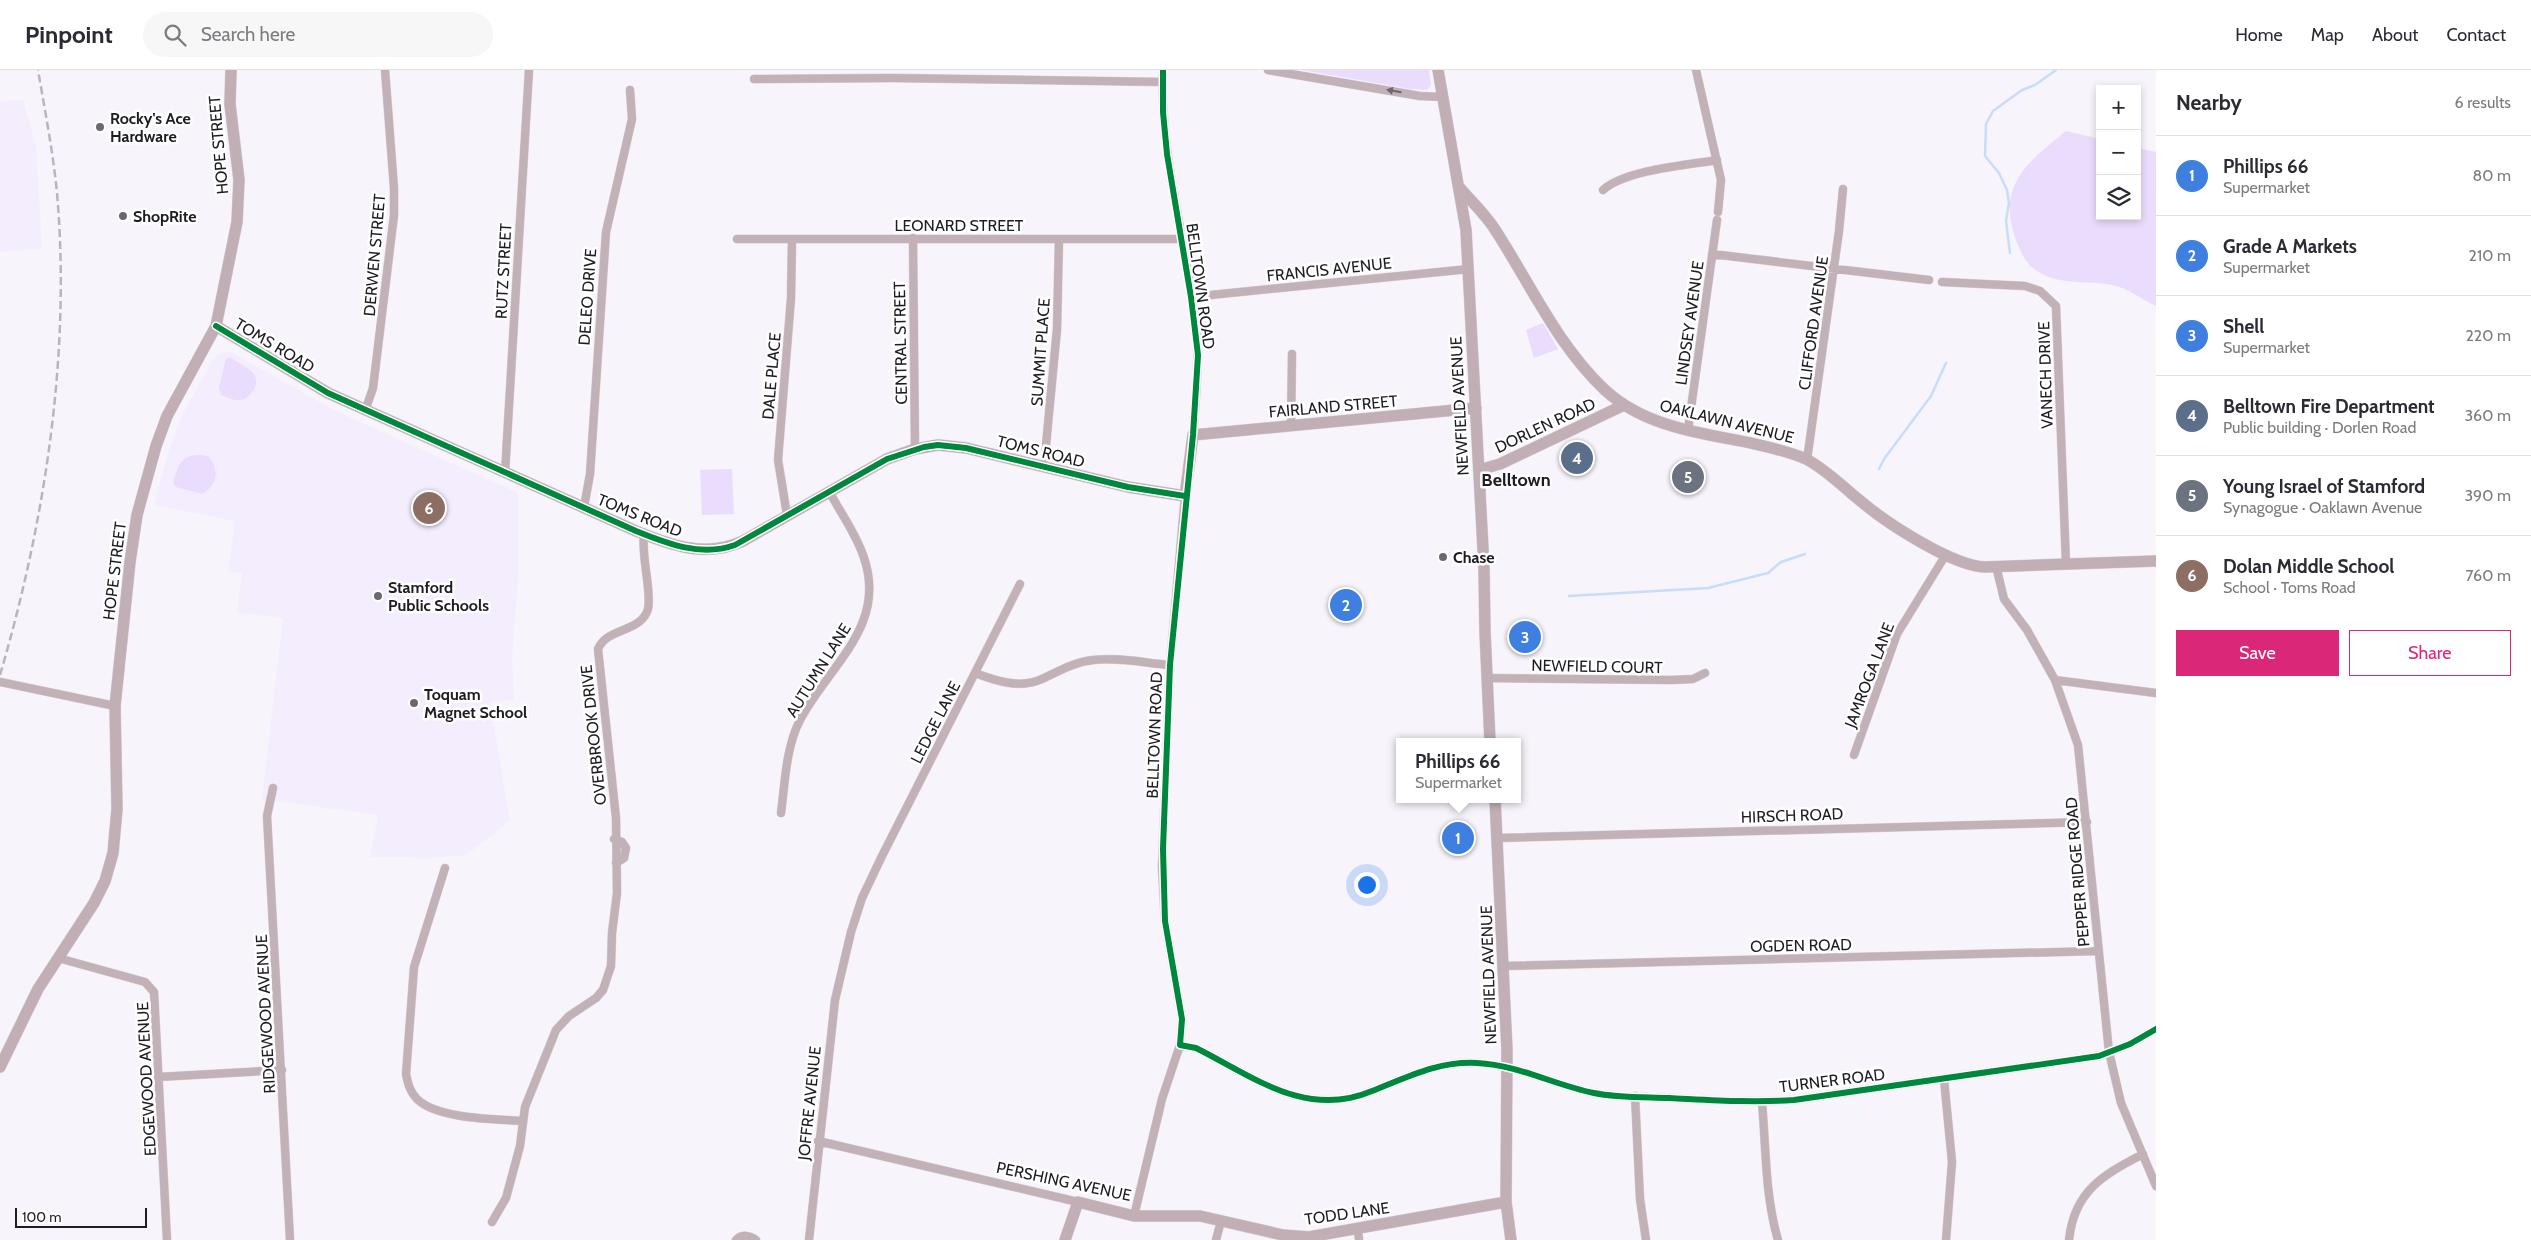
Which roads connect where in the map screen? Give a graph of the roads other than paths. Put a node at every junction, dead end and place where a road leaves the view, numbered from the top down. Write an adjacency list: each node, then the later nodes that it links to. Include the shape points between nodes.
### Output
1 (230, 70): 28 (street, HOPE STREET, via 239,208)
2 (384, 70): 32 (street, DERWEN STREET, via 394,222 373,388)
3 (529, 70): 40 (street, RUTZ STREET)
4 (1164, 70): 10 (street, BELLTOWN ROAD)
5 (1268, 70): 12 (street, one-way to 5, via 1420,96)
6 (1438, 70): 12 (street, NEWFIELD AVENUE)
7 (1696, 70): 13 (street, LINDSEY AVENUE)
8 (893, 74): 9 (street); 10 (street)
9 (754, 79)
10 (1163, 82): 21 (street, BELLTOWN ROAD, via 1167,154)
11 (630, 90): 43 (street, DELEO DRIVE, via 632,119 606,232 590,474)
12 (1443, 97): 14 (street, NEWFIELD AVENUE)
13 (1717, 160): 16 (street, via 1631,175); 22 (street, LINDSEY AVENUE, via 1721,180)
14 (1460, 188): 23 (street, NEWFIELD AVENUE); 30 (street, OAKLAWN AVENUE, via 1493,227 1574,357)
15 (1843, 189): 24 (street, CLIFFORD AVENUE)
16 (1603, 190)
17 (792, 238): 18 (street, LEONARD STREET); 19 (street, LEONARD STREET); 44 (street, DALE PLACE, via 791,298 778,460)
18 (913, 238): 20 (street, LEONARD STREET); 36 (street, CENTRAL STREET)
19 (737, 239)
20 (1059, 239): 21 (street, LEONARD STREET); 38 (street, SUMMIT PLACE, via 1058,329)
21 (1181, 239): 27 (street, BELLTOWN ROAD)
22 (1712, 254): 24 (street); 34 (street, LINDSEY AVENUE)
23 (1469, 269): 27 (street, FRANCIS AVENUE); 31 (street, NEWFIELD AVENUE)
24 (1834, 270): 25 (street); 37 (street, CLIFFORD AVENUE)
25 (1929, 280)
26 (1942, 282): 48 (street, VANECH DRIVE, via 2025,286 2040,290 2056,306)
27 (1191, 297): 35 (street, BELLTOWN ROAD, via 1198,355)
28 (216, 326): 32 (street, TOMS ROAD, via 294,374); 58 (street, HOPE STREET, via 167,416 142,496 130,562)
29 (1292, 354): 33 (street)
30 (1624, 406): 34 (street, OAKLAWN AVENUE, via 1652,420); 39 (street, DORLEN ROAD, via 1500,464)
31 (1476, 408): 33 (street, FAIRLAND STREET); 39 (street, NEWFIELD AVENUE)
32 (365, 411): 40 (street, TOMS ROAD)
33 (1291, 426): 35 (street, FAIRLAND STREET)
34 (1688, 430): 37 (street, OAKLAWN AVENUE, via 1779,450)
35 (1192, 435): 42 (street, BELLTOWN ROAD)
36 (915, 449): 38 (street, TOMS ROAD, via 951,445); 41 (street, TOMS ROAD, via 886,460)
37 (1807, 460): 46 (street, OAKLAWN AVENUE, via 1871,510)
38 (1044, 466): 42 (street, TOMS ROAD)
39 (1479, 470): 54 (street, NEWFIELD AVENUE)
40 (505, 473): 43 (street, TOMS ROAD)
41 (828, 491): 44 (street, TOMS ROAD); 63 (street, AUTUMN LANE, via 862,554 870,582 868,601 861,630 799,722 789,755)
42 (1185, 496): 51 (street, BELLTOWN ROAD)
43 (584, 508): 45 (street, TOMS ROAD)
44 (787, 515): 45 (street, TOMS ROAD, via 743,541 716,550 692,549)
45 (644, 534): 81 (street, OVERBROOK DRIVE, via 642,550 648,609 641,621 604,638 598,649 616,818 617,901 609,978 596,998 569,1016 556,1030 530,1093)
46 (1945, 556): 49 (street, OAKLAWN AVENUE, via 1968,565); 60 (street, JAMROGA LANE, via 1897,634)
47 (2156, 561): 48 (street, OAKLAWN AVENUE)
48 (2066, 564): 49 (street, OAKLAWN AVENUE)
49 (1996, 566): 55 (street, PEPPER RIDGE ROAD, via 2004,599 2027,630)
50 (1020, 584): 52 (street)
51 (1170, 665): 52 (street, LEDGE LANE, via 1095,660 1071,665 1040,680 1017,684 997,682); 72 (street, BELLTOWN ROAD, via 1162,887 1182,1019)
52 (975, 673): 70 (street, LEDGE LANE, via 862,898)
53 (1705, 673): 54 (street, NEWFIELD COURT, via 1672,680)
54 (1487, 678): 59 (street, NEWFIELD AVENUE)
55 (2055, 680): 57 (street); 64 (street, PEPPER RIDGE ROAD, via 2078,745)
56 (0, 682): 58 (street)
57 (2156, 693)
58 (115, 706): 68 (street, HOPE STREET, via 117,809 113,853 94,903)
59 (1490, 738)
60 (1854, 755)
61 (273, 788): 76 (street, RIDGEWOOD AVENUE, via 266,816)
62 (1495, 803): 65 (street, NEWFIELD AVENUE)
63 (782, 812)
64 (2087, 822): 65 (street, HIRSCH ROAD); 67 (street, PEPPER RIDGE ROAD)
65 (1498, 838): 69 (street, NEWFIELD AVENUE)
66 (445, 868): 81 (street, via 414,967 406,1074 408,1084 417,1100 434,1109)
67 (2098, 951): 69 (street, OGDEN ROAD); 73 (street, PEPPER RIDGE ROAD)
68 (58, 958): 75 (street, HOPE STREET, via 26,1012); 77 (street, EDGEWOOD AVENUE, via 150,985 156,996)
69 (1504, 966): 74 (street, NEWFIELD AVENUE)
70 (842, 969): 82 (street, JOFFRE AVENUE, via 835,1000)
71 (2156, 1029): 73 (street, TURNER ROAD)
72 (1180, 1045): 74 (street, via 1196,1048 1290,1095 1318,1101 1362,1095 1439,1065 1476,1063); 87 (street, PERSHING AVENUE, via 1162,1099)
73 (2109, 1052): 78 (street, TURNER ROAD); 83 (street, PEPPER RIDGE ROAD, via 2121,1103)
74 (1507, 1066): 79 (street, TURNER ROAD, via 1588,1092); 86 (street, NEWFIELD AVENUE)
75 (0, 1067)
76 (282, 1070): 77 (street); 92 (street, RIDGEWOOD AVENUE)
77 (158, 1077): 91 (street, EDGEWOOD AVENUE)
78 (1944, 1079): 80 (street, TURNER ROAD); 101 (street, via 1952,1162)
79 (1635, 1096): 80 (street, TURNER ROAD); 99 (street, via 1640,1199)
80 (1762, 1102): 100 (street, via 1768,1179)
81 (523, 1122): 89 (street, OVERBROOK DRIVE, via 506,1198)
82 (818, 1141): 85 (street, PERSHING AVENUE); 95 (street, JOFFRE AVENUE)
83 (2142, 1154): 84 (street, PEPPER RIDGE ROAD); 102 (street, via 2092,1185 2074,1215)
84 (2156, 1186)
85 (1078, 1202): 87 (street, PERSHING AVENUE); 96 (street)
86 (1506, 1202): 90 (street, TODD LANE); 98 (street, NEWFIELD AVENUE)
87 (1134, 1216): 88 (street, TODD LANE, via 1200,1216)
88 (1220, 1221): 90 (street, TODD LANE, via 1283,1235); 97 (street)
89 (492, 1222)
90 (1359, 1235)
91 (167, 1240)
92 (290, 1240)
93 (736, 1240): 94 (street, via 744,1236 752,1236)
94 (756, 1240)
95 (809, 1240)
96 (1065, 1240)
97 (1216, 1240)
98 (1511, 1240)
99 (1646, 1240)
100 (1778, 1240)
101 (1946, 1240)
102 (2069, 1240)

